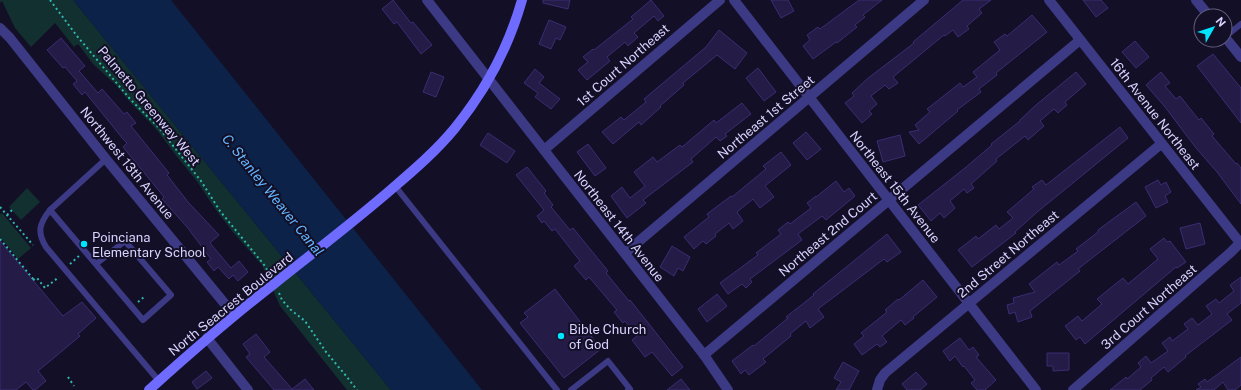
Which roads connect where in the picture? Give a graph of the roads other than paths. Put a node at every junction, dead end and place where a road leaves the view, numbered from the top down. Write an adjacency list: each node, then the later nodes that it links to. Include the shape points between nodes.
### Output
1 (427, 0): 15 (street, Northeast 14th Avenue)
2 (522, 0): 15 (street, North Seacrest Boulevard, via 511,32)
3 (720, 0): 18 (street, 1st Court Northeast)
4 (734, 0): 16 (street, Northeast 15th Avenue)
5 (924, 0): 16 (street, Northeast 1st Street)
6 (1049, 0): 12 (street, 16th Avenue Northeast)
7 (1196, 0): 8 (street)
8 (1202, 8)
9 (1241, 24): 11 (lane)
10 (0, 28): 19 (street, Northwest 13th Avenue)
11 (1233, 30)
12 (1080, 40): 17 (street, 16th Avenue Northeast); 21 (street, Northeast 2nd Court)
13 (1233, 47): 14 (street)
14 (1241, 57)
15 (488, 79): 18 (street, Northeast 14th Avenue); 20 (street, North Seacrest Boulevard, via 455,128)
16 (809, 97): 21 (street, Northeast 15th Avenue); 24 (street, Northeast 1st Street)
17 (1161, 144): 23 (street, 16th Avenue Northeast); 26 (street, 2nd Street Northeast)
18 (544, 150): 24 (street, Northeast 14th Avenue)
19 (106, 159): 22 (lane); 27 (street, Northwest 13th Avenue)
20 (395, 186): 27 (street, North Seacrest Boulevard); 34 (lane)
21 (889, 200): 26 (street, Northeast 15th Avenue); 29 (street, Northeast 2nd Court)
22 (50, 210): 25 (lane); 30 (lane, via 40,229 46,247)
23 (1241, 243): 39 (street, 3rd Court Northeast)
24 (625, 253): 29 (street, Northeast 14th Avenue)
25 (96, 264): 25 (lane, via 143,320 171,295 125,241)
26 (969, 304): 31 (street, 2nd Street Northeast, via 885,373); 38 (street, Northeast 15th Avenue)
27 (234, 315): 28 (street, North Seacrest Boulevard)
28 (207, 338): 30 (street, North Seacrest Boulevard); 33 (street)
29 (704, 355): 37 (street, Northeast 14th Avenue)
30 (159, 381): 32 (street, North Seacrest Boulevard)
31 (877, 389)
32 (149, 390)
33 (248, 390)
34 (557, 390)
35 (571, 390): 36 (lane, via 608,361 630,389)
36 (628, 390)
37 (728, 390)
38 (1036, 390)
39 (1073, 390)

